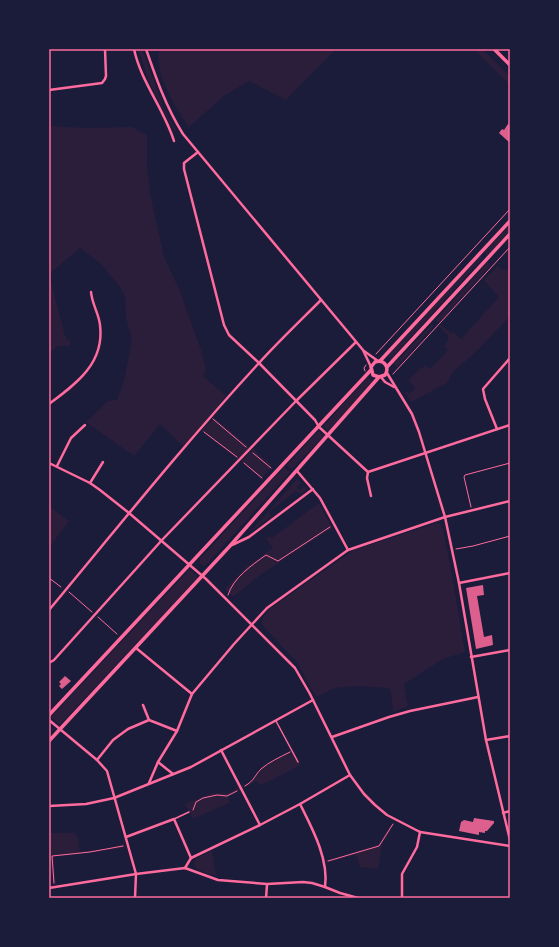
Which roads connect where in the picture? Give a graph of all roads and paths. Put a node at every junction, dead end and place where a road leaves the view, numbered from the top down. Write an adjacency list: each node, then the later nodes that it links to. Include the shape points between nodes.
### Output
1 (105, 49): 6 (street, via 106,76 102,83)
2 (134, 49): 7 (street)
3 (146, 49): 8 (street, via 173,118)
4 (494, 49): 5 (street)
5 (510, 65)
6 (49, 90)
7 (174, 141)
8 (198, 152): 14 (street); 21 (street, via 184,163 184,169 224,325 229,335)
9 (510, 209): 17 (path)
10 (510, 221): 19 (street)
11 (510, 234): 22 (street)
12 (510, 247): 27 (path)
13 (91, 292): 30 (street, via 101,328 97,356 69,390)
14 (321, 300): 15 (street); 21 (street)
15 (356, 342): 16 (street); 29 (street)
16 (363, 350): 17 (street); 20 (street)
17 (373, 357): 19 (street)
18 (510, 358): 36 (street, via 483,388)
19 (379, 361): 22 (street); 23 (street, via 375,362)
20 (368, 362): 23 (street); 25 (path, via 364,368)
21 (259, 363): 29 (street); 31 (street)
22 (387, 367): 24 (street)
23 (371, 369): 25 (street); 26 (street, via 375,376)
24 (387, 373): 26 (street); 27 (street)
25 (367, 374): 34 (street)
26 (380, 377): 28 (street); 37 (street)
27 (390, 378): 28 (street)
28 (394, 387): 39 (street, via 412,414)
29 (296, 401): 34 (street); 38 (street)
30 (49, 404)
31 (211, 417): 35 (street); 38 (path)
32 (85, 425): 44 (street, via 71,438)
33 (510, 425): 36 (street)
34 (319, 427): 37 (street); 62 (street)
35 (201, 429): 40 (path); 54 (street)
36 (497, 429): 39 (street)
37 (328, 437): 46 (street); 47 (street)
38 (250, 450): 40 (street); 45 (path)
39 (425, 452): 47 (street); 55 (street)
40 (240, 460): 48 (path); 58 (street)
41 (103, 462): 49 (street)
42 (49, 463): 44 (street)
43 (510, 463): 53 (path, via 466,475 464,478)
44 (57, 466): 49 (street)
45 (271, 468)
46 (298, 471): 50 (street); 59 (street)
47 (368, 472): 51 (street)
48 (262, 478)
49 (90, 483): 54 (street)
50 (313, 489): 56 (street); 59 (street, via 249,537)
51 (371, 496)
52 (510, 501): 53 (street)
53 (472, 510): 55 (street)
54 (129, 513): 58 (street); 67 (street)
55 (444, 517): 60 (street); 61 (street)
56 (335, 524): 61 (street); 68 (path, via 278,561 266,555 235,582 229,589)
57 (510, 536): 60 (path)
58 (162, 540): 62 (street); 70 (street)
59 (229, 547): 64 (street)
60 (452, 549): 66 (street)
61 (348, 550): 71 (street, via 267,608)
62 (190, 565): 64 (street); 81 (street)
63 (510, 573): 66 (street)
64 (202, 576): 68 (street); 73 (street)
65 (49, 578): 67 (path)
66 (459, 583): 75 (street)
67 (66, 590): 69 (street); 70 (path)
68 (226, 600): 71 (street)
69 (49, 610)
70 (95, 615): 72 (path); 76 (street)
71 (251, 625): 77 (street); 79 (street, via 295,668)
72 (117, 634)
73 (136, 648): 77 (street); 85 (street)
74 (510, 650): 75 (street)
75 (471, 656): 78 (street)
76 (49, 663)
77 (192, 694): 86 (street)
78 (478, 697): 88 (street, via 410,711); 89 (street)
79 (313, 700): 84 (street); 88 (street)
80 (142, 705): 83 (street)
81 (49, 715)
82 (49, 720): 85 (street)
83 (149, 720): 86 (street); 92 (street, via 128,729 113,740)
84 (276, 720): 91 (street); 94 (lane)
85 (60, 729): 90 (street); 92 (street)
86 (177, 731): 93 (street)
87 (510, 736): 89 (street)
88 (332, 737): 96 (street)
89 (486, 740): 103 (street)
90 (49, 741)
91 (221, 750): 95 (street); 106 (street)
92 (97, 760): 98 (street, via 107,771)
93 (158, 762): 95 (street); 97 (street)
94 (298, 762)
95 (173, 774): 97 (street)
96 (350, 775): 99 (street); 105 (street, via 374,805)
97 (149, 783): 98 (street)
98 (114, 798): 100 (street, via 86,804); 108 (street)
99 (300, 804): 106 (street); 113 (street, via 315,833)
100 (49, 806)
101 (510, 811): 103 (street)
102 (189, 812): 104 (lane)
103 (503, 813): 109 (street)
104 (174, 819): 108 (street); 112 (street)
105 (395, 820): 107 (street); 113 (path, via 379,846)
106 (260, 825): 112 (street)
107 (420, 832): 111 (street); 123 (street, via 417,847 402,874)
108 (126, 837): 110 (street)
109 (510, 840)
110 (128, 845): 115 (street); 119 (path, via 52,856)
111 (510, 846)
112 (191, 858): 114 (street)
113 (323, 863): 117 (street, via 327,876)
114 (184, 868): 115 (street); 116 (street, via 218,880)
115 (136, 874): 119 (street); 120 (street)
116 (267, 884): 117 (street, via 303,882); 121 (street)
117 (325, 887): 122 (street)
118 (49, 888): 119 (street)
119 (55, 888)
120 (135, 898)
121 (266, 898)
122 (358, 898)
123 (402, 898)

